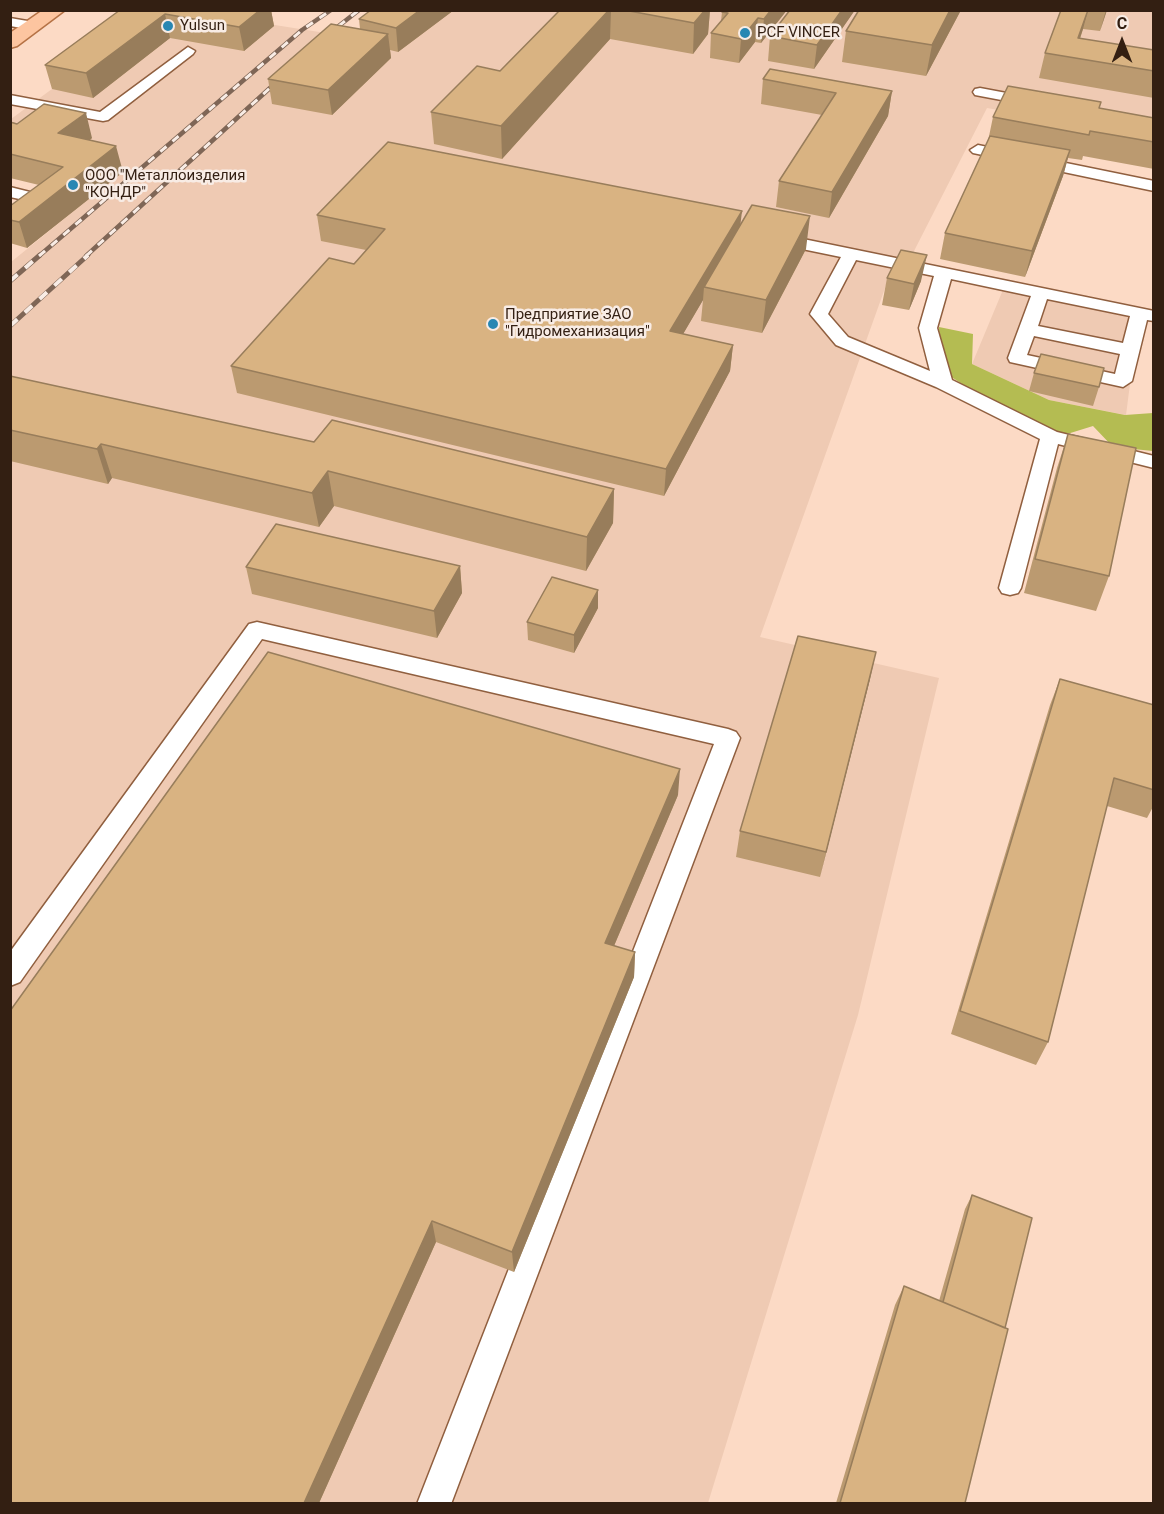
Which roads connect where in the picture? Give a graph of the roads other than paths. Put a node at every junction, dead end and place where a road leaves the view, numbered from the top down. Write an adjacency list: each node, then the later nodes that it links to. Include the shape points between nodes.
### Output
1 (56, 10): 3 (main road)
2 (10, 22): 3 (lane)
3 (33, 26): 4 (main road)
4 (10, 42)
5 (188, 51): 7 (lane, via 103,117)
6 (980, 92): 8 (lane)
7 (10, 99)
8 (1049, 105)
9 (978, 150): 10 (lane)
10 (1154, 186)
11 (10, 192): 12 (lane, via 36,198)
12 (10, 219)
13 (758, 235): 14 (lane)
14 (851, 254): 15 (lane); 20 (lane, via 819,314 842,341)
15 (944, 273): 16 (lane); 20 (lane, via 928,328)
16 (1041, 292): 17 (lane); 18 (lane)
17 (1147, 315): 19 (lane)
18 (1027, 329): 19 (lane); 19 (lane, via 1017,358 1124,381)
19 (1130, 350)
20 (943, 383): 21 (lane)
21 (1050, 436): 22 (lane); 23 (lane)
22 (1154, 462)
23 (1010, 588)
24 (10, 974): 25 (lane, via 257,630 728,738)
25 (434, 1503)

